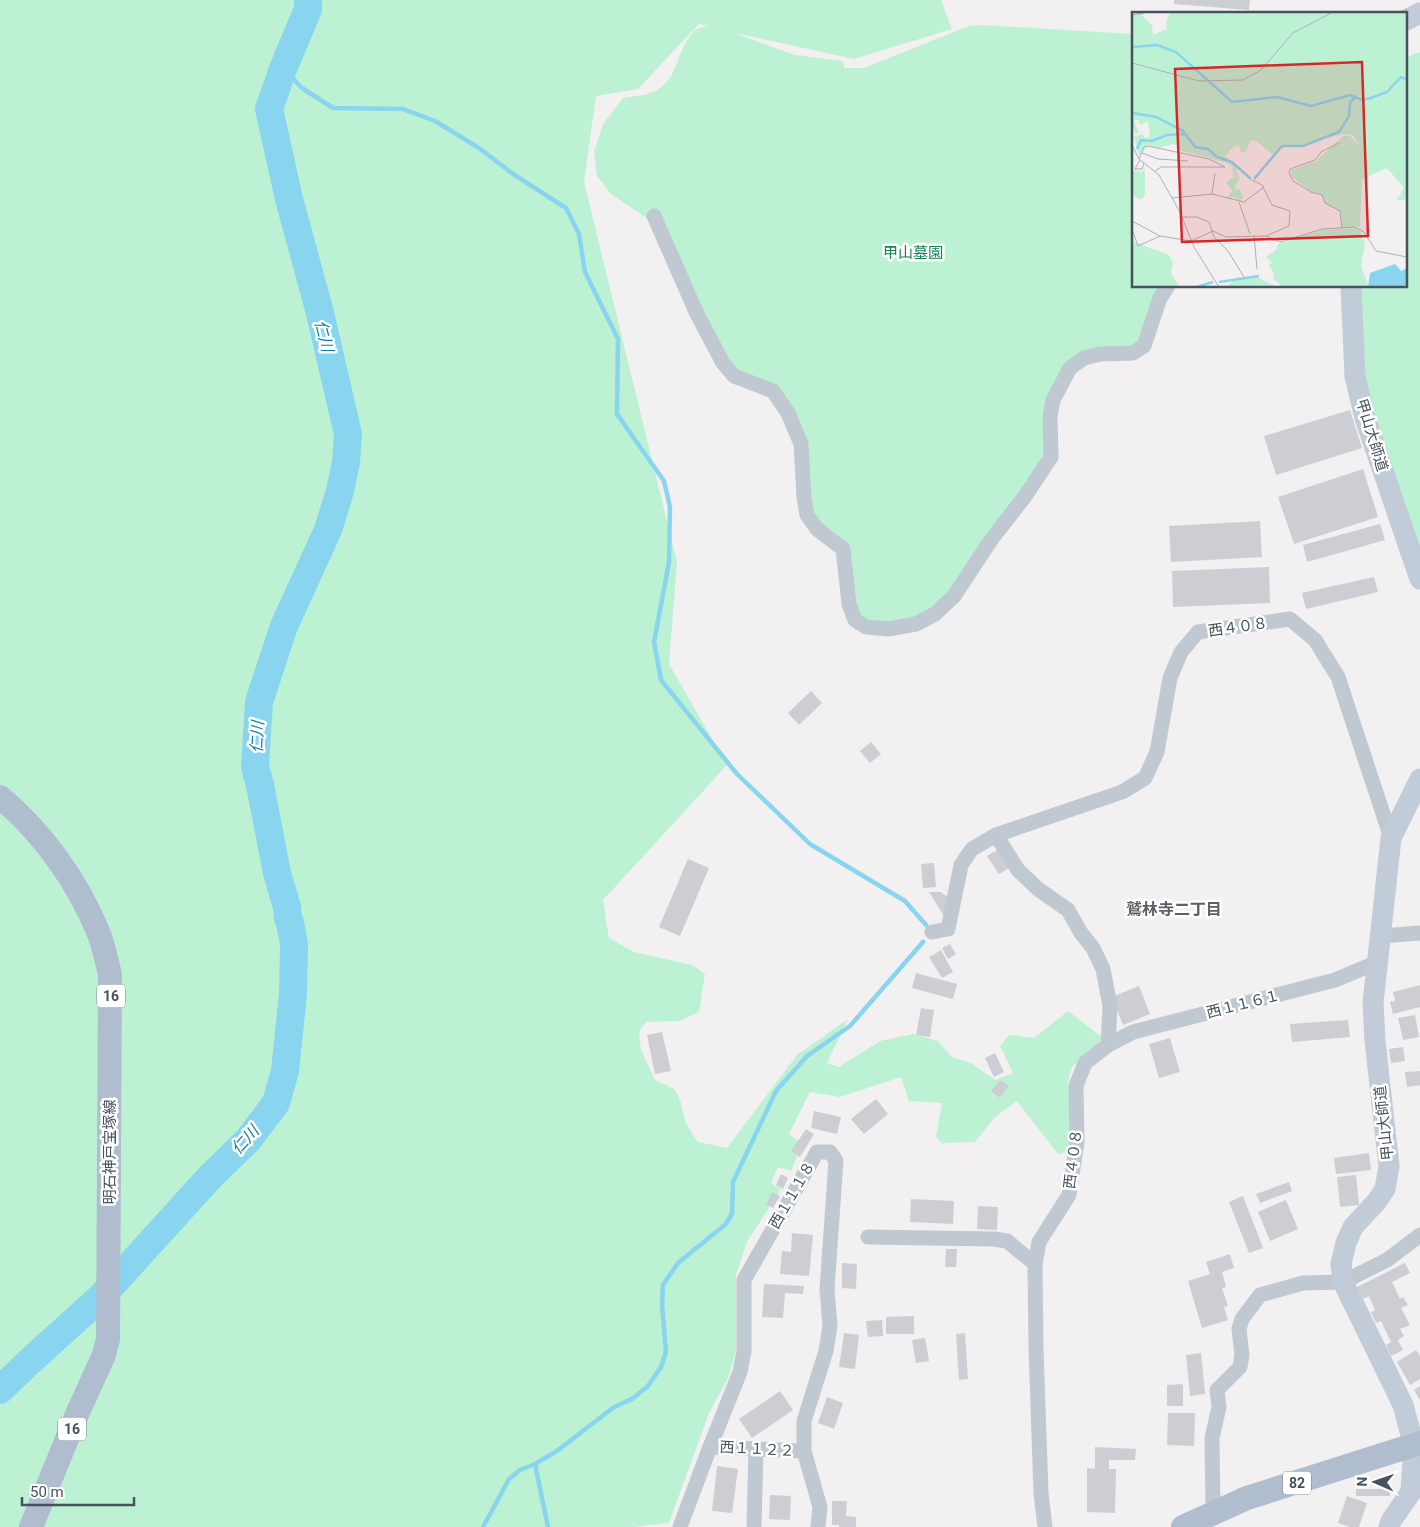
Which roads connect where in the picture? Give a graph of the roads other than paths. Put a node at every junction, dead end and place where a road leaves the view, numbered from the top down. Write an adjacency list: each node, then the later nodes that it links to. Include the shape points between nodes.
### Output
1 (1420, 13): 2 (street)
2 (1408, 19)
3 (654, 216): 4 (street, via 697,314 723,363 734,376 773,391 788,413 801,444 807,515 817,529 844,549 849,604 855,620 866,627 888,630 916,624 935,614 954,596 1051,457 1053,400 1070,368 1084,358 1133,353 1144,346 1160,298)
4 (1167, 288)
5 (1351, 288): 6 (street, 甲山大師道, via 1355,376 1365,418)
6 (1420, 579)
7 (1420, 779): 10 (street, 甲山大師道)
8 (0, 797): 25 (main road, 明石神戸宝塚線 / 16, via 56,856 83,900 99,936 110,975 110,1330 104,1355)
9 (996, 835): 10 (street, 西４０８, via 1122,792 1145,778 1157,752 1170,678 1181,652 1198,632 1290,619 1315,640 1338,677); 11 (street, 西４０８, via 972,849 961,865 948,929); 15 (street, via 1018,870 1068,910 1093,948 1103,969 1110,1006)
10 (1391, 838): 13 (street, 甲山大師道)
11 (932, 932)
12 (1420, 933): 13 (street)
13 (1381, 936): 14 (street, 甲山大師道)
14 (1378, 962): 15 (street, 西１１６１, via 1334,980 1133,1032); 19 (street, 甲山大師道, via 1373,1003 1375,1041 1389,1166 1385,1189 1353,1227 1346,1243 1341,1264)
15 (1108, 1045): 18 (street, 西４０８, via 1085,1063 1076,1086 1077,1142 1069,1195 1039,1242)
16 (1420, 1235): 19 (street, via 1387,1260)
17 (868, 1237): 18 (street, via 1001,1240 1007,1241)
18 (1035, 1264): 29 (street, 西４０８, via 1040,1484)
19 (1344, 1282): 20 (street, 甲山大師道, via 1403,1404); 24 (street, via 1303,1283 1260,1294 1242,1319 1239,1329 1240,1367 1217,1390 1219,1407 1212,1438)
20 (1417, 1444): 24 (main road, 82, via 1247,1498); 31 (street, 甲山大師道, via 1411,1492)
21 (710, 1447): 22 (street, 西１１２２); 23 (street, 西１１１８, via 740,1372 744,1351 744,1280 817,1152 830,1152 836,1161 827,1289 830,1326 826,1351 804,1421); 26 (street, 西１１１８)
22 (756, 1449): 23 (street, 西１１２２); 27 (street)
23 (804, 1451): 28 (street, 西１１１８, via 820,1507)
24 (1213, 1513): 30 (main road, 82)
25 (32, 1527)
26 (680, 1527)
27 (754, 1527)
28 (818, 1527)
29 (1044, 1527)
30 (1183, 1527)
31 (1389, 1527)

